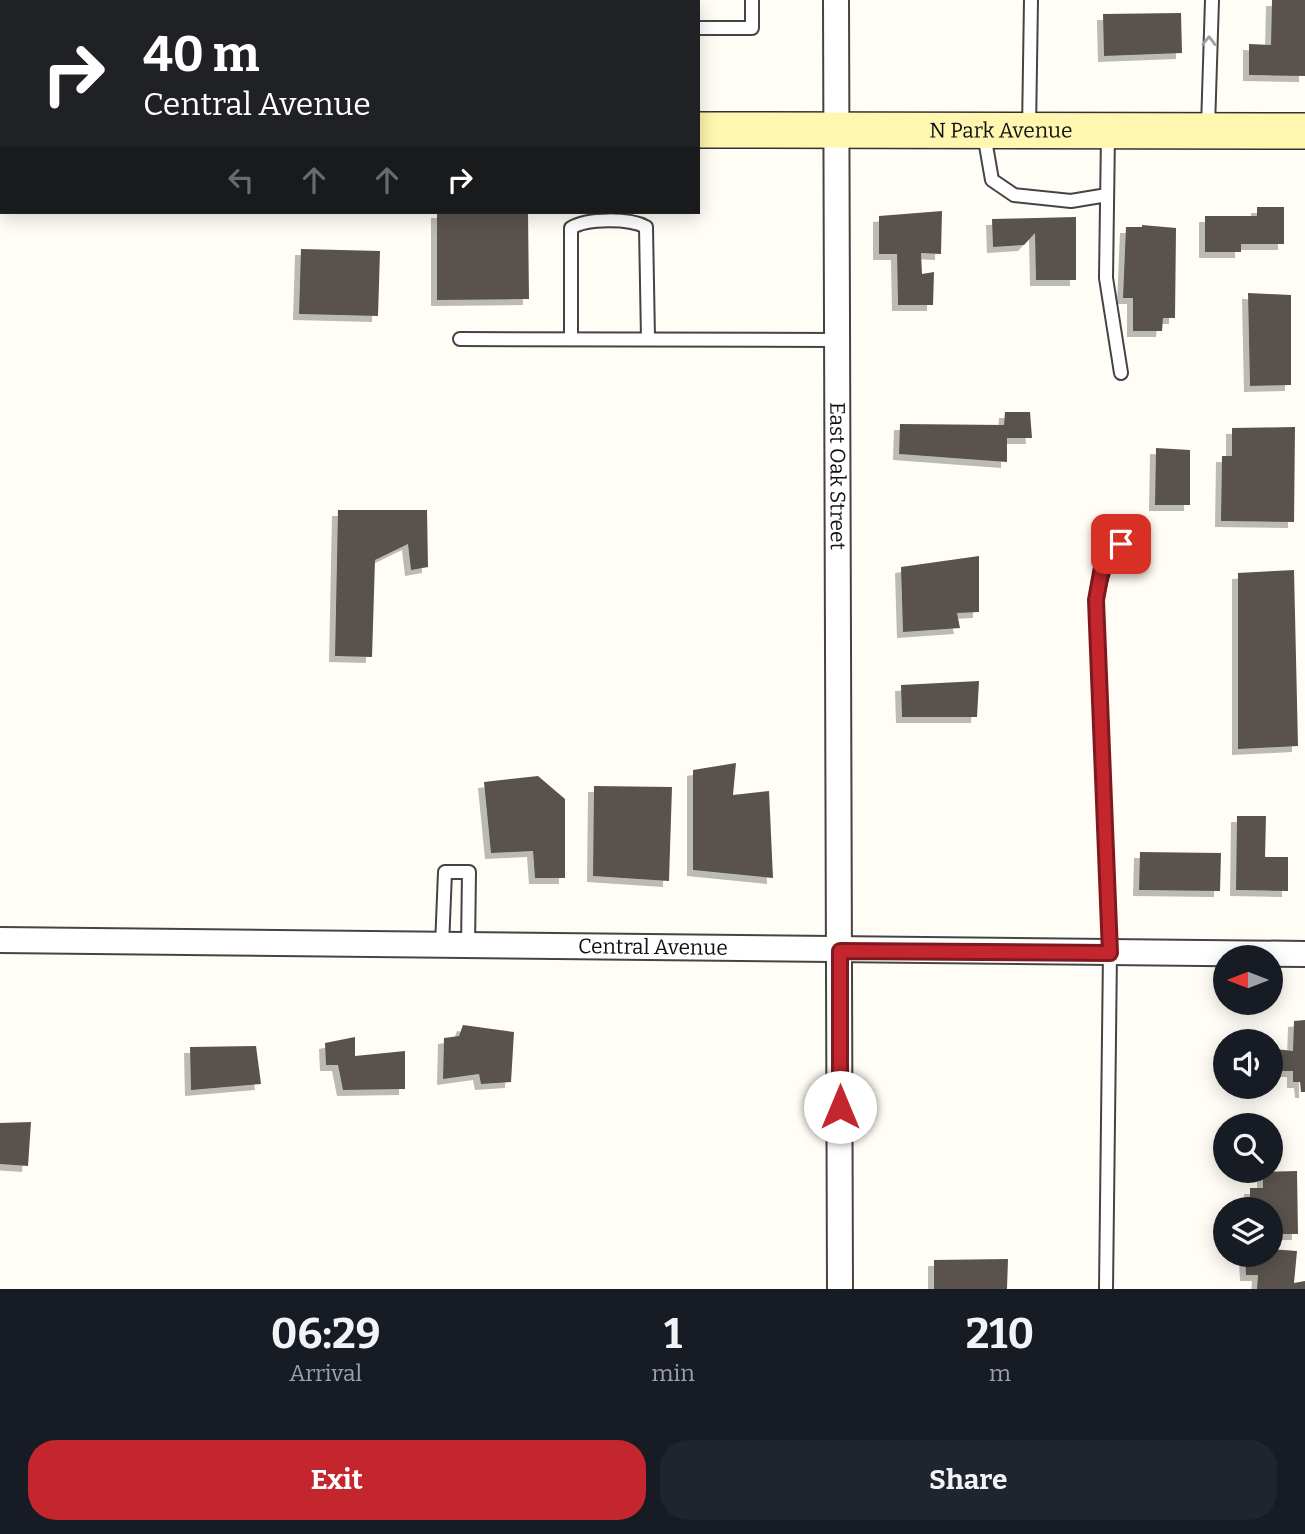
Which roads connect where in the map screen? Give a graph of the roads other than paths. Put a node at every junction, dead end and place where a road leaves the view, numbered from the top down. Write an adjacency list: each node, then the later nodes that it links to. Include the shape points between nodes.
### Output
1 (752, 0): 5 (lane, via 752,29)
2 (836, 0): 7 (street, East Oak Street)
3 (1031, 0): 9 (lane)
4 (1211, 1): 11 (lane, one-way to 4)
5 (700, 28)
6 (700, 130): 7 (main road, N Park Avenue)
7 (836, 130): 8 (main road, N Park Avenue); 17 (street, East Oak Street)
8 (983, 131): 9 (main road, N Park Avenue); 13 (lane, via 992,180 1014,195 1071,201)
9 (1028, 131): 10 (main road, N Park Avenue)
10 (1108, 131): 11 (main road, N Park Avenue); 13 (lane)
11 (1208, 131): 12 (main road, N Park Avenue)
12 (1305, 131)
13 (1107, 195): 18 (lane, via 1106,278)
14 (460, 339): 15 (lane)
15 (571, 339): 16 (lane); 16 (lane, via 571,228 579,223 614,222 637,222 646,227)
16 (648, 339): 17 (lane)
17 (837, 340): 23 (street, East Oak Street)
18 (1121, 373)
19 (1140, 534): 24 (lane, via 1121,544 1102,567 1096,600)
20 (0, 940): 21 (street, Central Avenue)
21 (442, 946): 22 (street, Central Avenue); 22 (lane, via 445,872 469,872)
22 (468, 946): 23 (street, Central Avenue)
23 (840, 951): 24 (street, Central Avenue); 26 (street, East Oak Street)
24 (1110, 953): 25 (street, Central Avenue); 27 (lane)
25 (1305, 954)
26 (840, 1289)
27 (1107, 1289)

